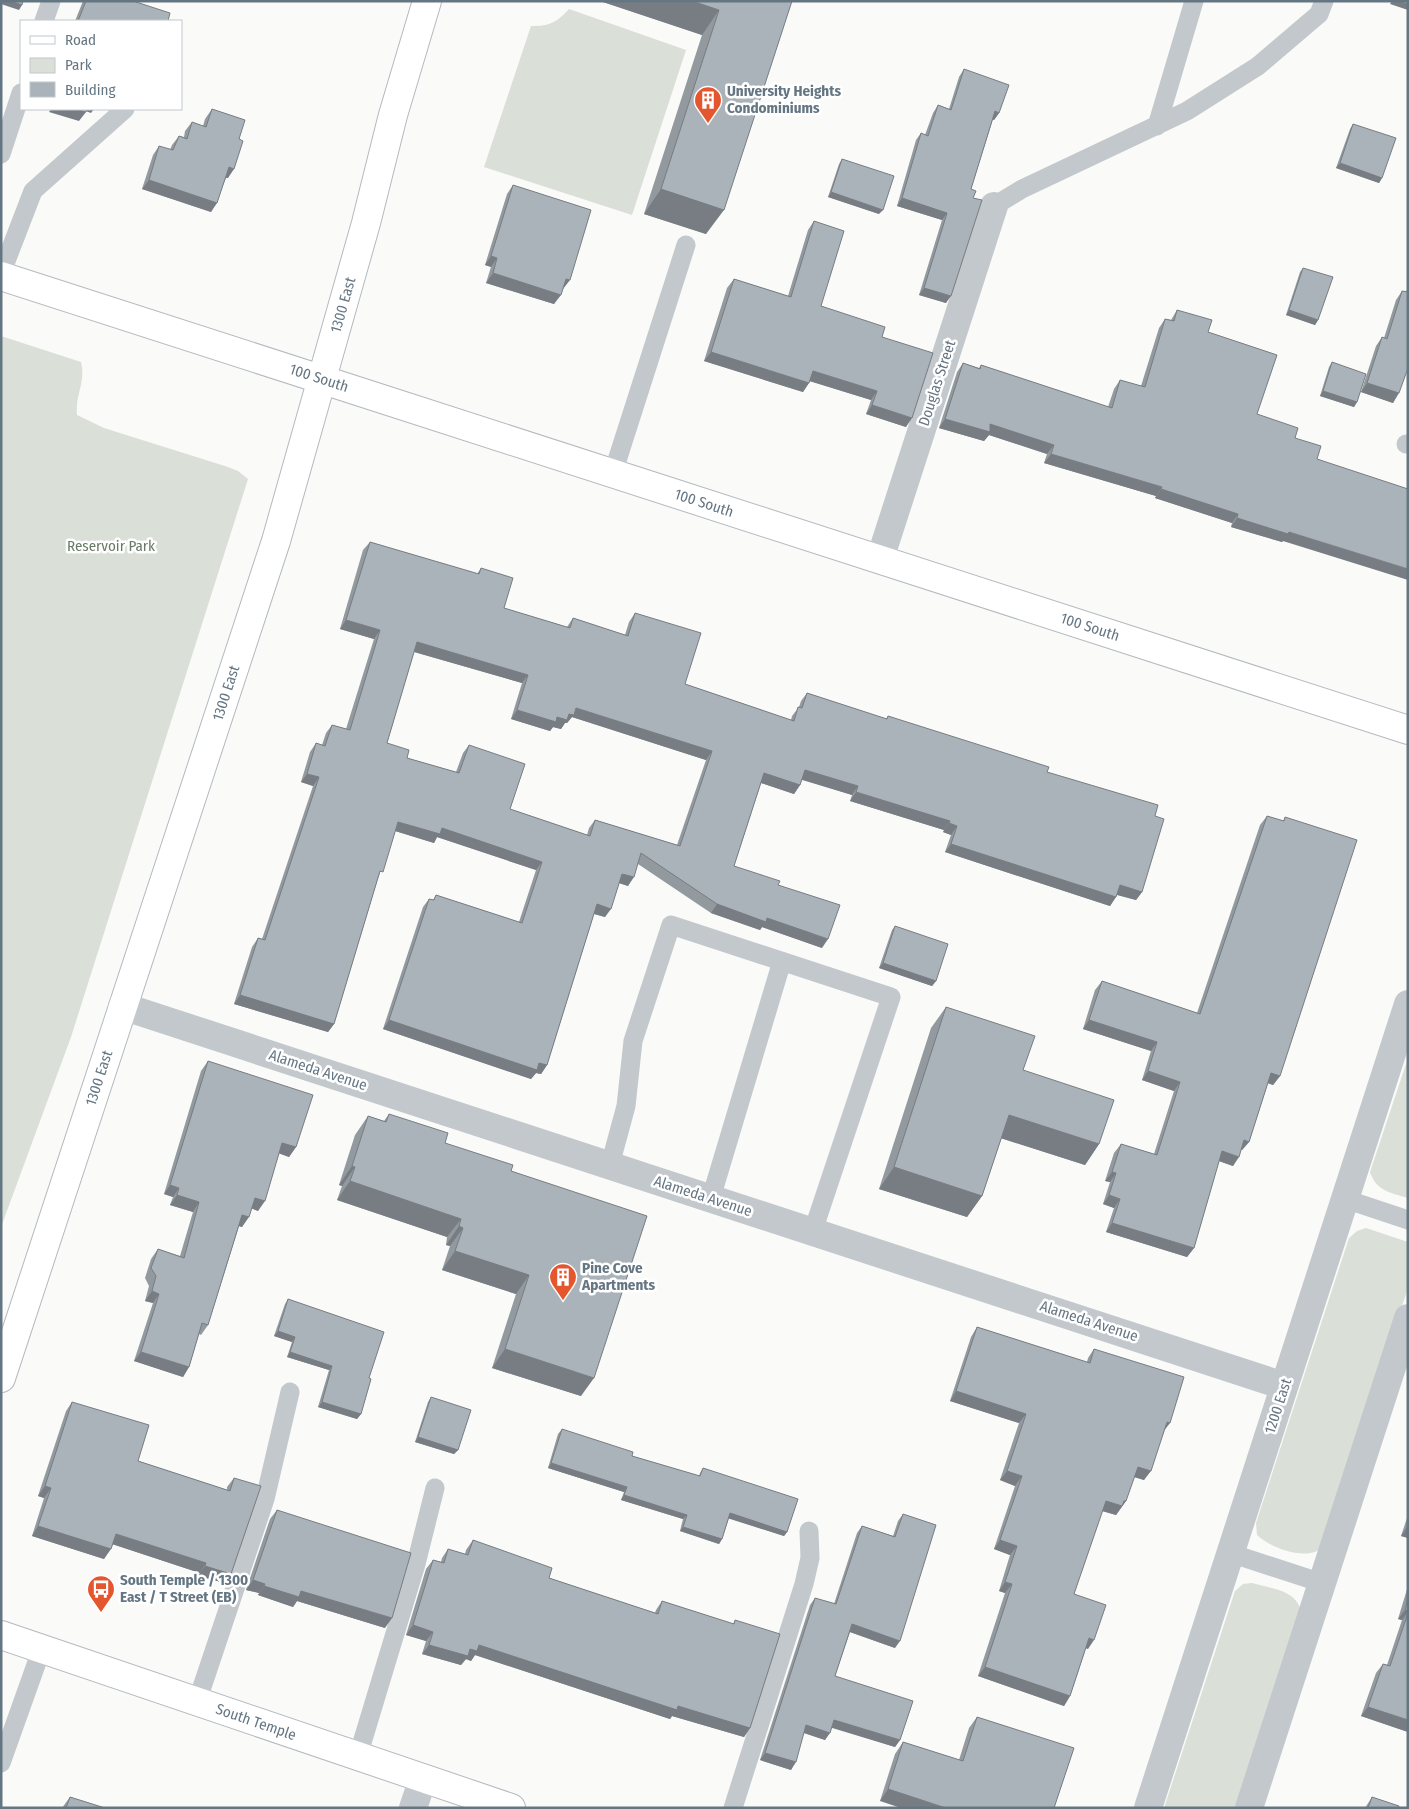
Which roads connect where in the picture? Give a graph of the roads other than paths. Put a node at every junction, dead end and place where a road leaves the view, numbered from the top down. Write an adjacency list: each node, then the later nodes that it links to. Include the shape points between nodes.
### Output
1 (51, 1): 5 (lane)
2 (427, 1): 13 (main road, 1300 East)
3 (1194, 1): 8 (lane)
4 (1324, 1): 8 (lane, via 1319,14 1258,66)
5 (44, 20)
6 (20, 96): 9 (lane)
7 (124, 110): 12 (lane, via 33,191)
8 (1157, 126): 10 (lane, via 1022,189)
9 (1, 154)
10 (994, 206): 15 (street, Douglas Street)
11 (686, 245): 14 (lane)
12 (1, 275): 13 (main road, 100 South)
13 (322, 379): 14 (main road, 100 South); 19 (main road, 1300 East, via 276,541)
14 (613, 473): 15 (main road, 100 South)
15 (880, 559): 16 (main road, 100 South)
16 (1408, 730)
17 (782, 961): 20 (lane, via 671,925 633,1041 626,1106); 21 (lane); 24 (lane, via 891,998)
18 (1408, 1004): 22 (street, 1200 East)
19 (122, 1006): 20 (street, Alameda Avenue); 26 (main road, 1300 East)
20 (610, 1165): 21 (street, Alameda Avenue)
21 (711, 1198): 24 (street, Alameda Avenue)
22 (1344, 1199): 23 (lane); 27 (street, 1200 East)
23 (1408, 1220)
24 (813, 1231): 27 (street, Alameda Avenue)
25 (1408, 1318): 32 (street)
26 (1, 1378)
27 (1284, 1386): 31 (street, 1200 East)
28 (290, 1392): 35 (lane, via 265,1499)
29 (435, 1488): 36 (lane, via 416,1564)
30 (809, 1531): 41 (lane, via 810,1558 804,1584)
31 (1230, 1553): 32 (lane); 42 (street, 1200 East)
32 (1322, 1583): 43 (street)
33 (1, 1635): 34 (main road, South Temple)
34 (42, 1648): 35 (main road, South Temple); 37 (lane)
35 (197, 1702): 36 (main road, South Temple)
36 (358, 1756): 38 (main road, South Temple)
37 (1, 1763)
38 (423, 1779): 39 (street); 40 (main road, South Temple)
39 (413, 1808)
40 (511, 1808)
41 (732, 1808)
42 (1148, 1808)
43 (1249, 1808)

